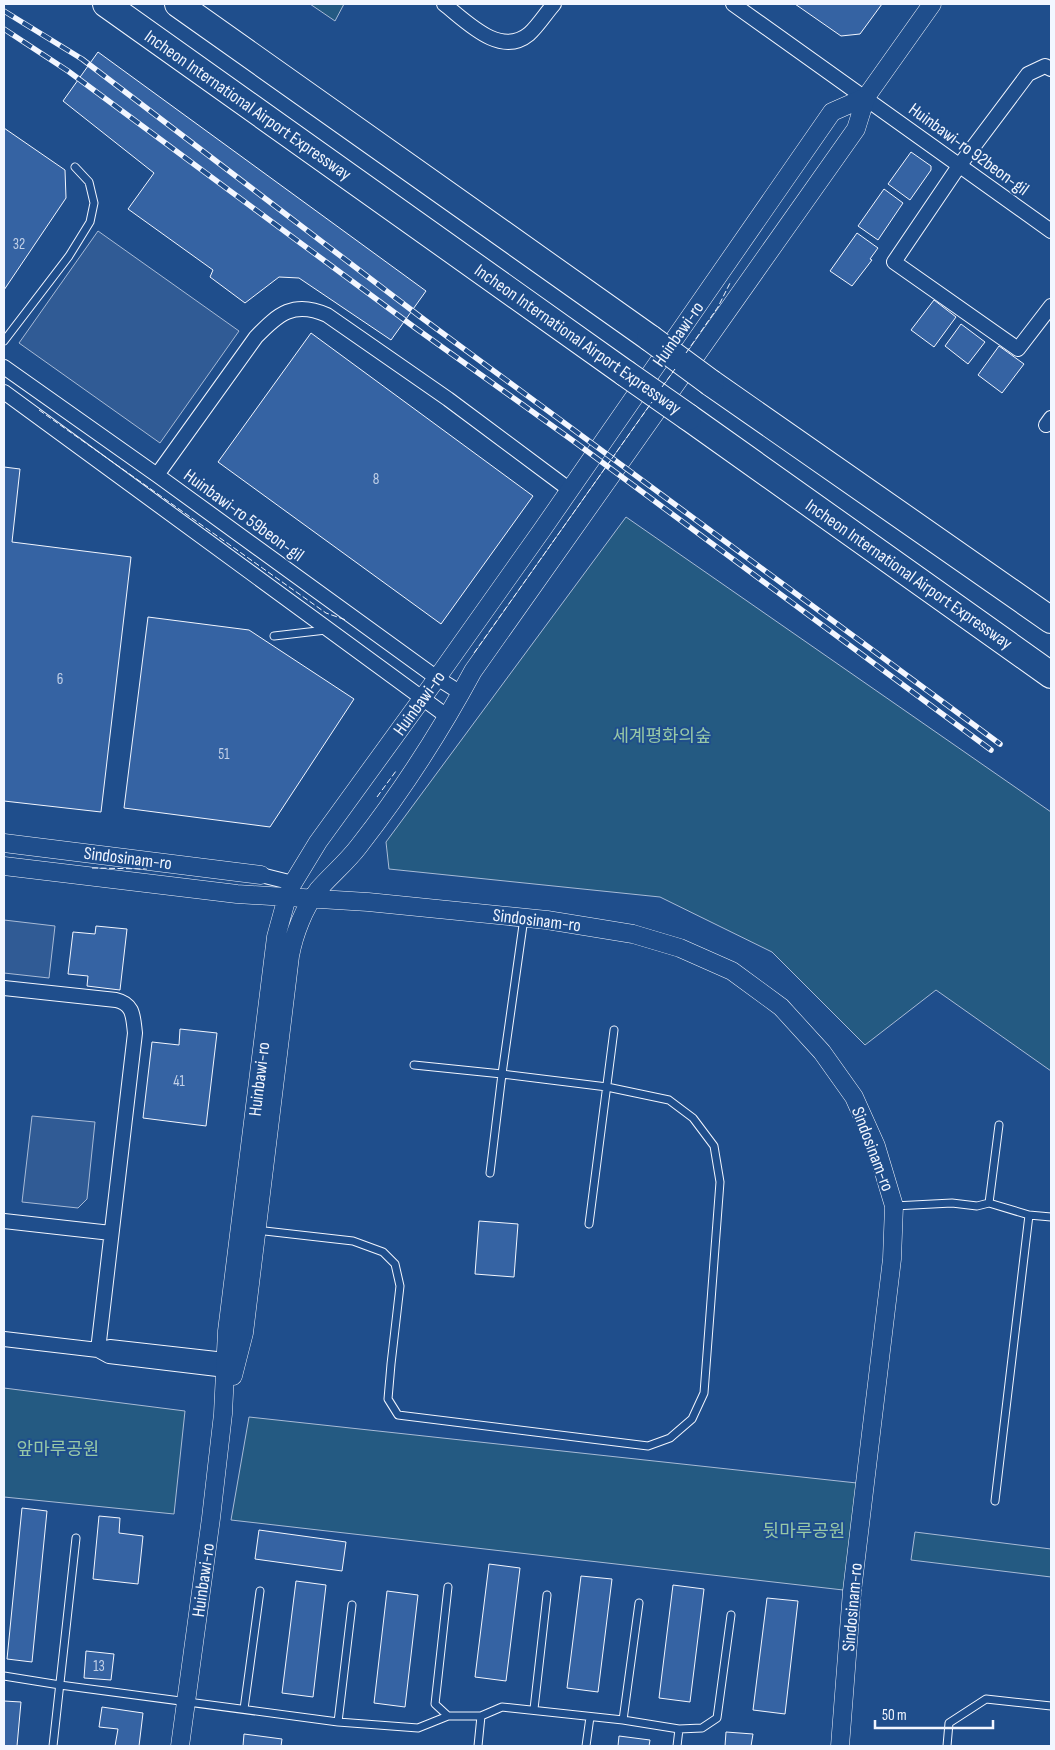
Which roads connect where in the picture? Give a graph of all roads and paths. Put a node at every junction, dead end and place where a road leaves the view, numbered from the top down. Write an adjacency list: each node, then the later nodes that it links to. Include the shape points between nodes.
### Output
1 (106, 4): 23 (highway, Incheon International Airport Expressway, bridge)
2 (178, 4): 18 (highway, bridge)
3 (444, 4): 4 (street, via 483,34 506,42 517,42 530,34)
4 (554, 4)
5 (733, 4): 8 (street, Huinbawi-ro 92beon-gil)
6 (932, 4): 8 (street, Huinbawi-ro)
7 (1051, 69): 9 (street, via 1045,66 1028,74)
8 (866, 97): 9 (street, Huinbawi-ro 92beon-gil); 17 (street, Huinbawi-ro, via 832,112); 27 (street, Huinbawi-ro, via 856,129)
9 (959, 166): 11 (street, Huinbawi-ro 92beon-gil); 12 (street, via 894,262 1018,349)
10 (75, 167): 13 (lane, via 89,182 94,203 90,222 69,256)
11 (1051, 231)
12 (1051, 306)
13 (4, 341)
14 (6, 373): 16 (street, Huinbawi-ro 59beon-gil)
15 (4, 392): 21 (street)
16 (158, 475): 17 (street, via 256,338 273,319 294,308 305,308 327,315 448,399); 25 (street, Huinbawi-ro 59beon-gil)
17 (570, 490): 25 (street, Huinbawi-ro)
18 (908, 519): 19 (highway); 20 (highway)
19 (1051, 600)
20 (1051, 620)
21 (328, 630): 22 (lane); 28 (street)
22 (274, 636)
23 (997, 636): 24 (highway, Incheon International Airport Expressway); 26 (highway)
24 (1051, 675)
25 (438, 678): 27 (street, Huinbawi-ro 59beon-gil); 28 (street, Huinbawi-ro)
26 (1051, 691)
27 (461, 692): 29 (street, Huinbawi-ro)
28 (423, 698): 29 (street); 33 (street, Huinbawi-ro, via 318,842)
29 (448, 717): 34 (street, Huinbawi-ro, via 359,847)
30 (4, 843): 32 (street, Sindosinam-ro)
31 (4, 866): 33 (street, Sindosinam-ro, via 238,894)
32 (261, 875): 33 (street, Sindosinam-ro)
33 (290, 890): 34 (street, Sindosinam-ro); 53 (street, Huinbawi-ro, via 276,938 227,1331)
34 (316, 894): 35 (street, Sindosinam-ro); 49 (street, Huinbawi-ro, via 293,939)
35 (524, 918): 39 (lane); 44 (street, Sindosinam-ro, via 633,934 680,948 732,971 781,1007 822,1052 854,1097 876,1146)
36 (4, 988): 50 (street, via 116,1000 130,1008 135,1033)
37 (614, 1030): 40 (lane)
38 (414, 1066): 39 (lane)
39 (502, 1074): 40 (lane); 42 (lane)
40 (607, 1087): 48 (lane); 49 (lane, via 669,1100 693,1118 714,1146 720,1182 704,1393 692,1419 670,1438 648,1446 398,1415 388,1399 400,1286 395,1264 383,1252 353,1241)
41 (999, 1125): 43 (lane)
42 (490, 1173)
43 (988, 1203): 44 (lane, via 977,1206 952,1203); 45 (lane)
44 (894, 1206): 79 (street, Sindosinam-ro, via 892,1259 852,1591)
45 (1029, 1214): 46 (lane); 54 (lane)
46 (1051, 1217)
47 (4, 1220): 50 (street)
48 (589, 1224)
49 (256, 1230): 53 (street, Huinbawi-ro, via 244,1333)
50 (111, 1233): 52 (street)
51 (4, 1339): 52 (street)
52 (98, 1350): 53 (street, via 109,1356)
53 (230, 1366): 64 (street, Huinbawi-ro)
54 (995, 1501)
55 (76, 1538): 63 (lane)
56 (448, 1587): 68 (lane, via 435,1704)
57 (260, 1592): 66 (lane)
58 (547, 1595): 67 (lane)
59 (639, 1603): 71 (lane)
60 (352, 1605): 72 (lane)
61 (731, 1615): 73 (lane, via 717,1718 702,1728)
62 (4, 1676): 63 (lane)
63 (60, 1685): 64 (lane); 74 (lane)
64 (186, 1701): 66 (lane); 75 (street, Huinbawi-ro)
65 (1051, 1706): 80 (lane, via 986,1698 949,1723)
66 (244, 1709): 72 (lane)
67 (534, 1709): 69 (lane, via 502,1707); 70 (lane)
68 (448, 1716): 69 (lane); 72 (lane, via 418,1728)
69 (481, 1716): 76 (lane)
70 (590, 1717): 71 (lane); 77 (lane)
71 (623, 1720): 73 (lane)
72 (338, 1722)
73 (679, 1729): 78 (lane)
74 (53, 1746)
75 (180, 1746)
76 (478, 1746)
77 (586, 1746)
78 (677, 1746)
79 (840, 1746)
80 (946, 1746)

